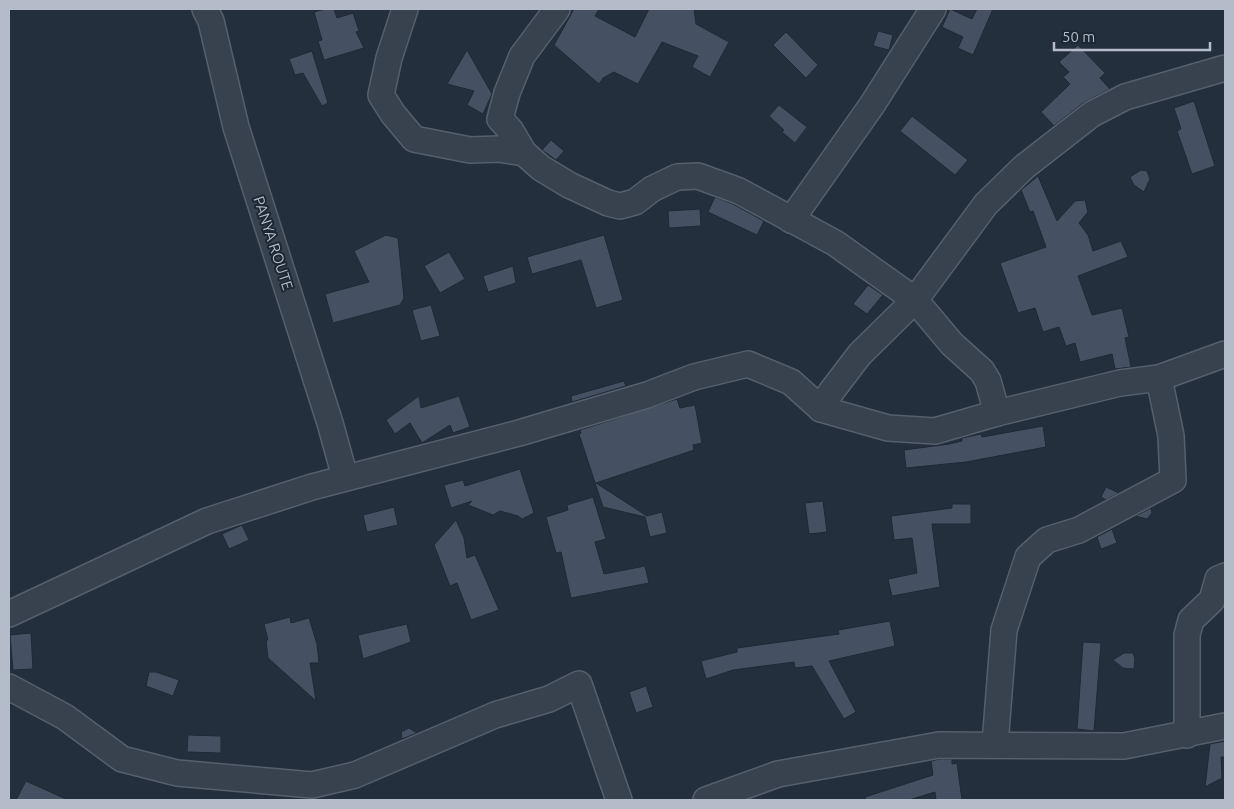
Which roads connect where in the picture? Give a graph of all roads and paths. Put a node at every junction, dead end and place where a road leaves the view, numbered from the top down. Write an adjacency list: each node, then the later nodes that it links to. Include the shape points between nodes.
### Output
1 (205, 9): 13 (street, PANYA ROUTE, via 211,21 236,127)
2 (405, 9): 6 (street, via 381,95 393,114 414,139 470,150)
3 (556, 9): 6 (street, via 522,56 500,119)
4 (933, 9): 7 (street, via 872,105)
5 (1225, 68): 8 (street, via 1125,97 1092,114 1024,167 986,204)
6 (524, 152): 7 (street, via 541,168 608,203 620,206 635,202 677,177 698,176 738,191)
7 (790, 220): 8 (street, via 835,243)
8 (915, 300): 11 (street, via 860,354); 12 (street, via 952,344 982,371)
9 (1225, 354): 10 (street)
10 (1159, 378): 12 (street, via 1120,383); 19 (street, via 1171,436 1173,480 1079,530 1047,540 1028,556 1004,630)
11 (821, 409): 12 (street, via 888,428 935,431); 13 (street, via 791,382 748,364 694,377 647,395 520,433)
12 (997, 413)
13 (345, 477): 15 (street, via 207,521)
14 (1225, 576): 18 (street, via 1218,578 1212,600 1191,620 1189,627)
15 (9, 614)
16 (9, 687): 20 (street, via 65,717 122,759 178,773 312,784 355,775 495,715 549,699 579,684)
17 (1225, 726): 18 (street)
18 (1187, 734): 19 (street, via 1124,746)
19 (995, 744): 21 (street, via 939,745 778,774)
20 (619, 800)
21 (706, 800)

